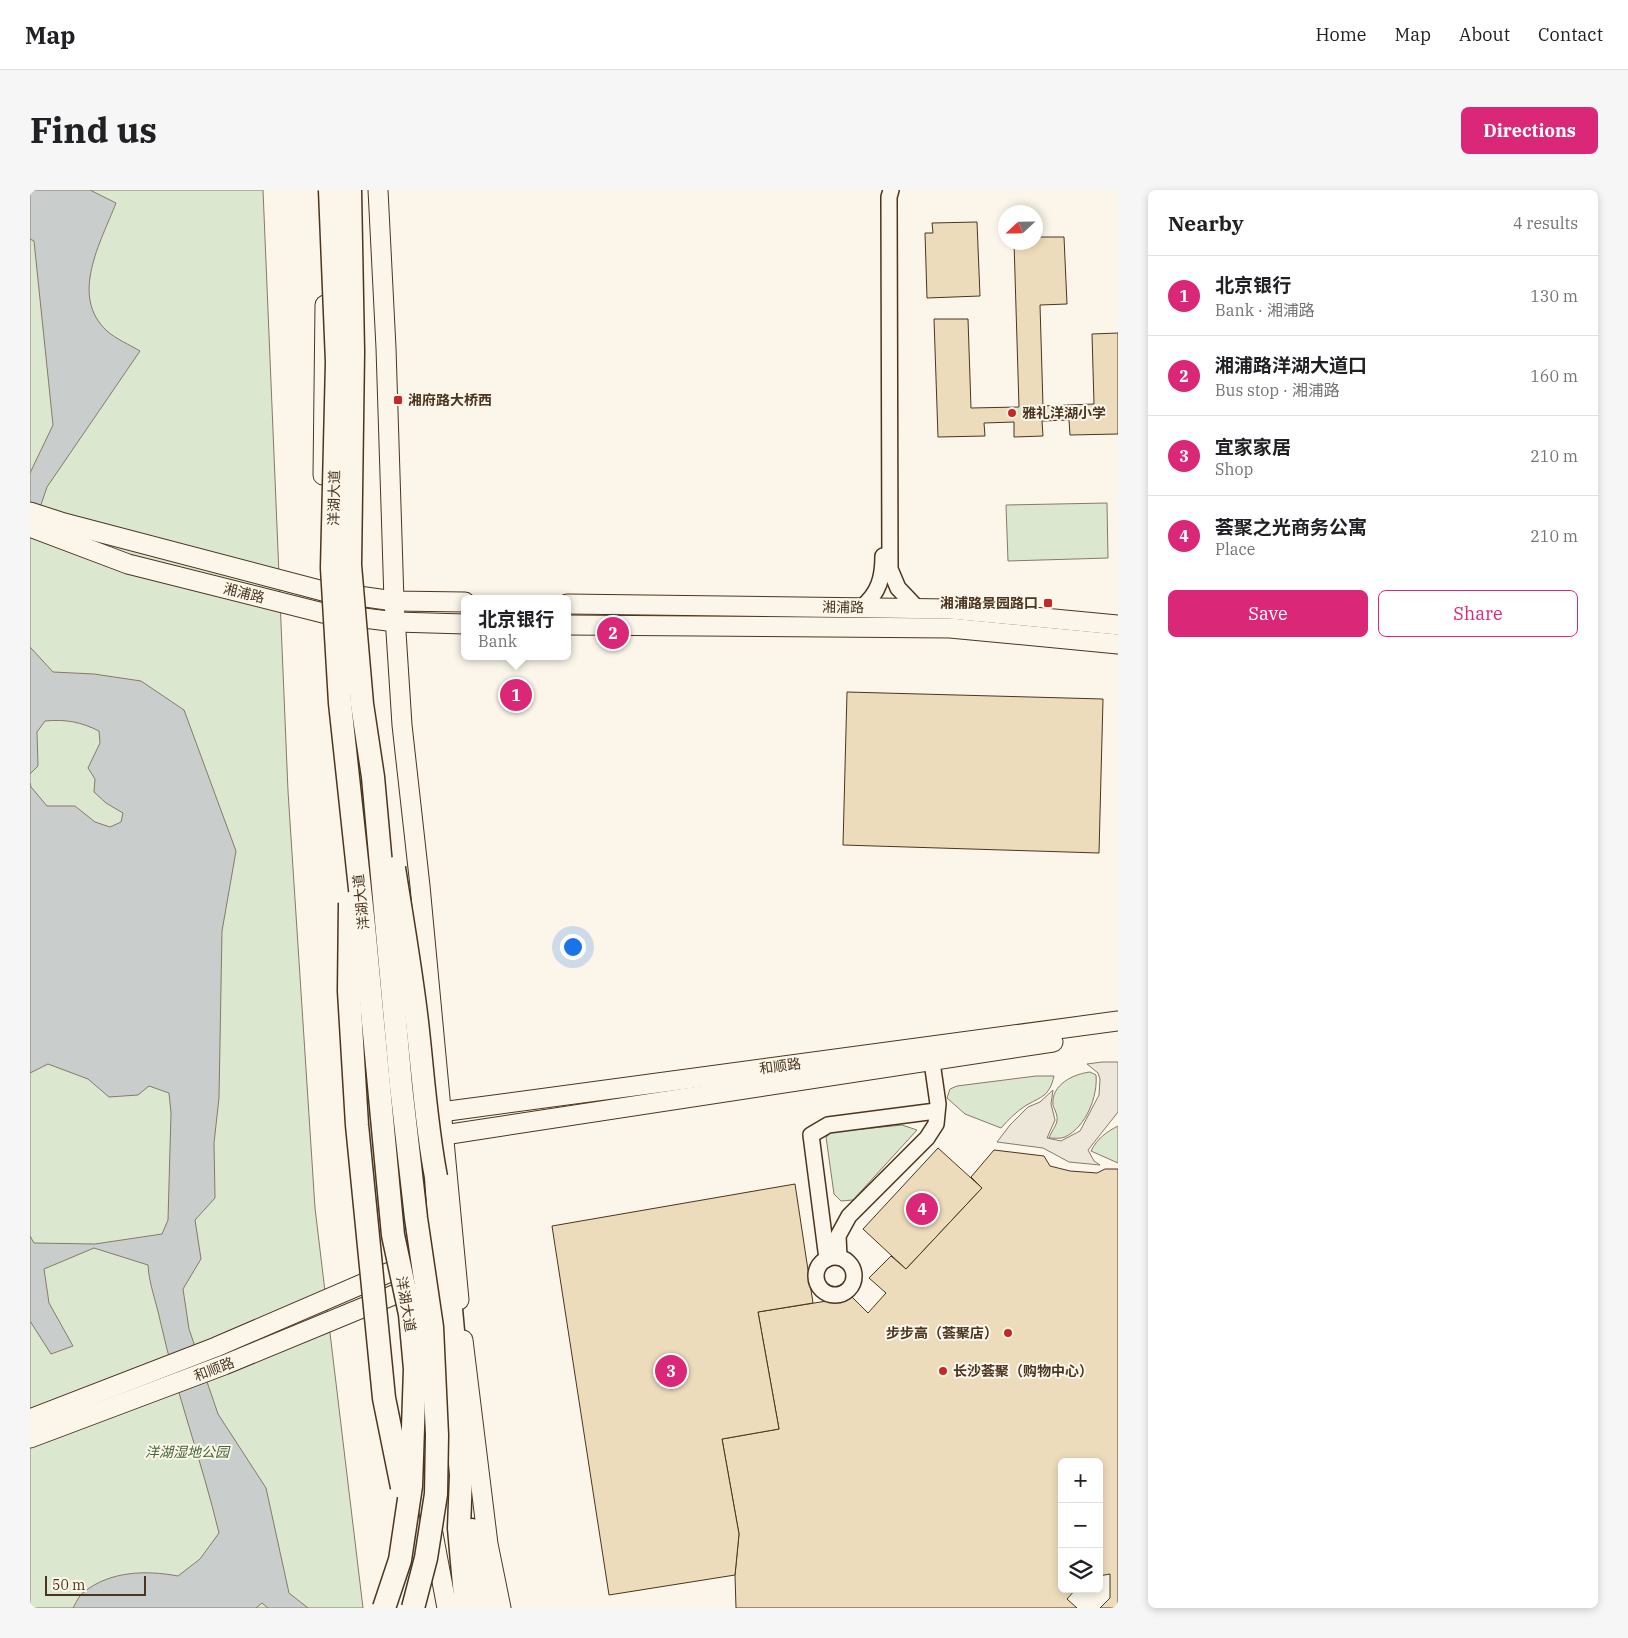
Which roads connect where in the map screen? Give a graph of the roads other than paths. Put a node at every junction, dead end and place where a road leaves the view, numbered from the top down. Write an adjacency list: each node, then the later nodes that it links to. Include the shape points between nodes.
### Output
1 (326, 190): 10 (main road)
2 (330, 190): 22 (highway, 洋湖大道, bridge, via 337,362 332,568)
3 (350, 190): 23 (highway, 洋湖大道, bridge, via 353,352 350,565 362,704)
4 (378, 190): 11 (main road)
5 (882, 190): 14 (street, via 883,570 876,592)
6 (891, 190): 15 (street, via 890,569 898,588)
7 (30, 512): 9 (main road, 湘浦路)
8 (30, 528): 9 (main road, 湘浦路)
9 (54, 528): 10 (main road, 湘浦路); 16 (main road, 湘浦路, via 128,564)
10 (322, 591): 11 (main road, 湘浦路); 16 (main road)
11 (394, 601): 12 (main road, 湘浦路); 17 (main road)
12 (461, 602)
13 (571, 604): 14 (main road, 湘浦路)
14 (862, 607): 15 (main road, 湘浦路)
15 (917, 608): 20 (main road, 湘浦路, via 950,608)
16 (324, 614): 17 (main road, 湘浦路); 30 (main road, via 366,1069)
17 (396, 622): 18 (main road, 湘浦路); 28 (main road, via 402,725)
18 (461, 624)
19 (571, 625): 21 (main road, 湘浦路, via 950,628)
20 (1118, 625)
21 (1118, 644)
22 (346, 767): 35 (highway, 洋湖大道, bridge, via 393,1235 410,1314 415,1369 411,1486 400,1560); 37 (highway, bridge, via 351,831 351,1033 377,1331 384,1398)
23 (373, 777): 34 (highway, bridge, via 387,826 403,914 417,1023 427,1130 436,1176 442,1262 451,1315); 36 (highway, 洋湖大道, bridge, via 400,1086 432,1327 436,1494 426,1558)
24 (1118, 1020): 28 (main road, 和顺路)
25 (1118, 1031): 26 (main road, 和顺路)
26 (932, 1062): 27 (street); 29 (main road, 和顺路)
27 (936, 1110): 27 (street, via 936,1124 928,1138 849,1216 838,1236 833,1258 811,1135 828,1125)
28 (441, 1112): 29 (main road)
29 (444, 1135): 41 (main road, via 470,1409 488,1544)
30 (390, 1272): 31 (main road); 32 (main road, 和顺路, via 216,1347)
31 (396, 1294): 33 (main road, 和顺路, via 224,1365); 38 (main road, via 420,1466)
32 (30, 1419)
33 (30, 1438)
34 (461, 1475): 39 (highway, via 459,1528); 40 (highway)
35 (384, 1608)
36 (413, 1608)
37 (428, 1608)
38 (447, 1608)
39 (466, 1608)
40 (485, 1608)
41 (501, 1608)

